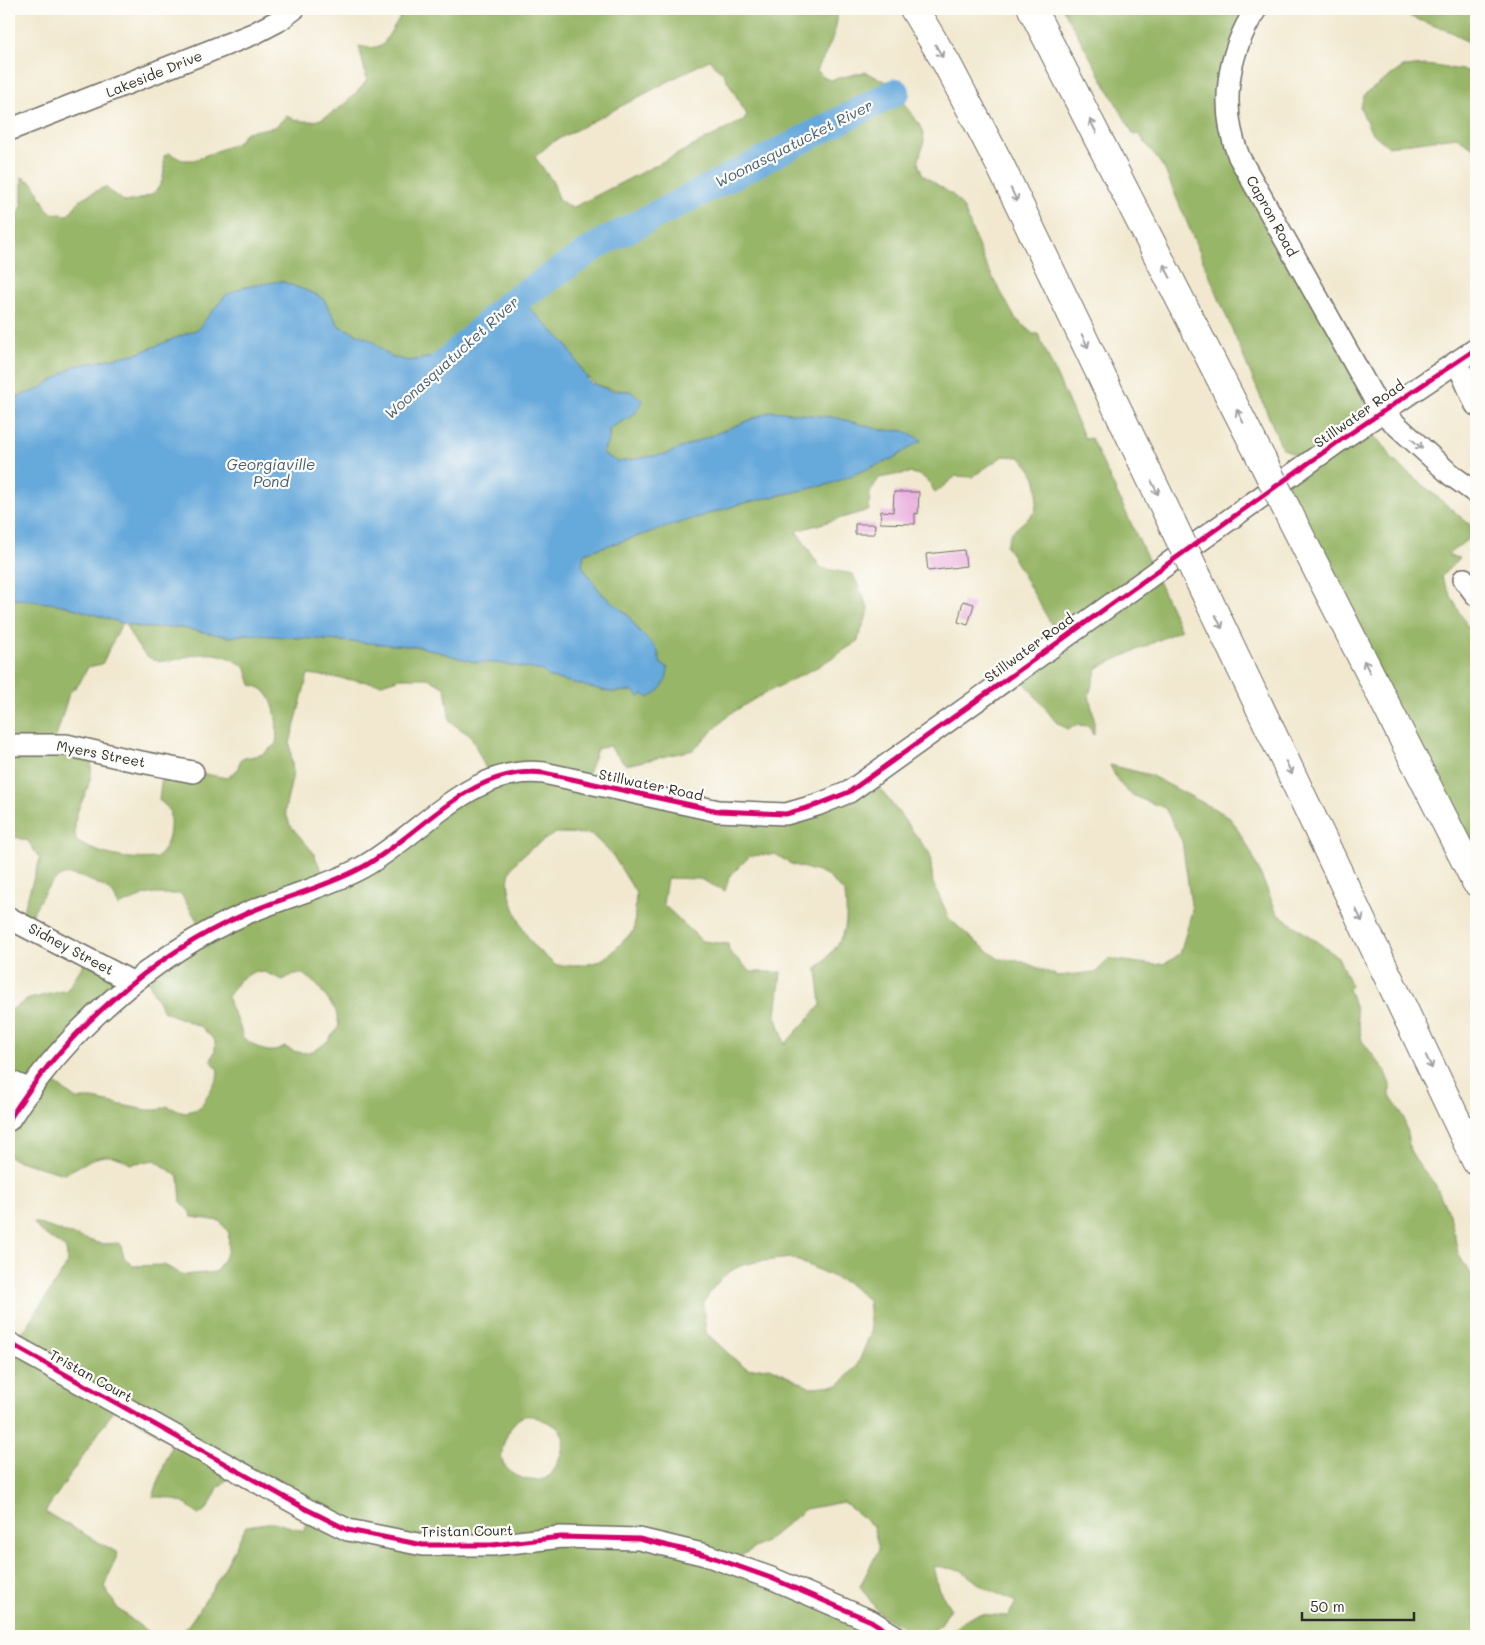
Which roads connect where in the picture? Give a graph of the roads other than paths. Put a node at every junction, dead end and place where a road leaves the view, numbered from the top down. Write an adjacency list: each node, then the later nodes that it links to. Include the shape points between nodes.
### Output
1 (294, 9): 5 (street, Lakeside Drive, via 253,34)
2 (914, 9): 21 (highway, one-way to 21, bridge, via 1000,165)
3 (1032, 9): 11 (highway, one-way to 3, bridge)
4 (1256, 9): 9 (street, Capron Road, via 1237,46 1231,66 1227,102 1231,137 1239,157)
5 (9, 130)
6 (1476, 349): 7 (street, Stillwater Road)
7 (1457, 362): 8 (street); 9 (street, Stillwater Road)
8 (1476, 405)
9 (1381, 411): 10 (street, Capron Road, one-way to 10); 17 (street, Stillwater Road, via 838,797 786,814 718,811 544,773 510,773 479,786 362,868 220,925)
10 (1476, 493)
11 (1383, 697): 14 (highway); 15 (highway)
12 (9, 745): 13 (street, Myers Street, via 66,745)
13 (193, 772)
14 (1476, 850)
15 (1476, 882)
16 (9, 918): 17 (street, Sidney Street)
17 (132, 982): 19 (street, Stillwater Road, via 96,1014)
18 (9, 1081): 19 (street)
19 (31, 1090): 20 (street, Stillwater Road)
20 (9, 1120)
21 (1476, 1161)
22 (9, 1342): 23 (street, Tristan Court, via 348,1530 423,1545 492,1545 561,1537 639,1539 706,1555 771,1578 871,1621)
23 (895, 1636)

